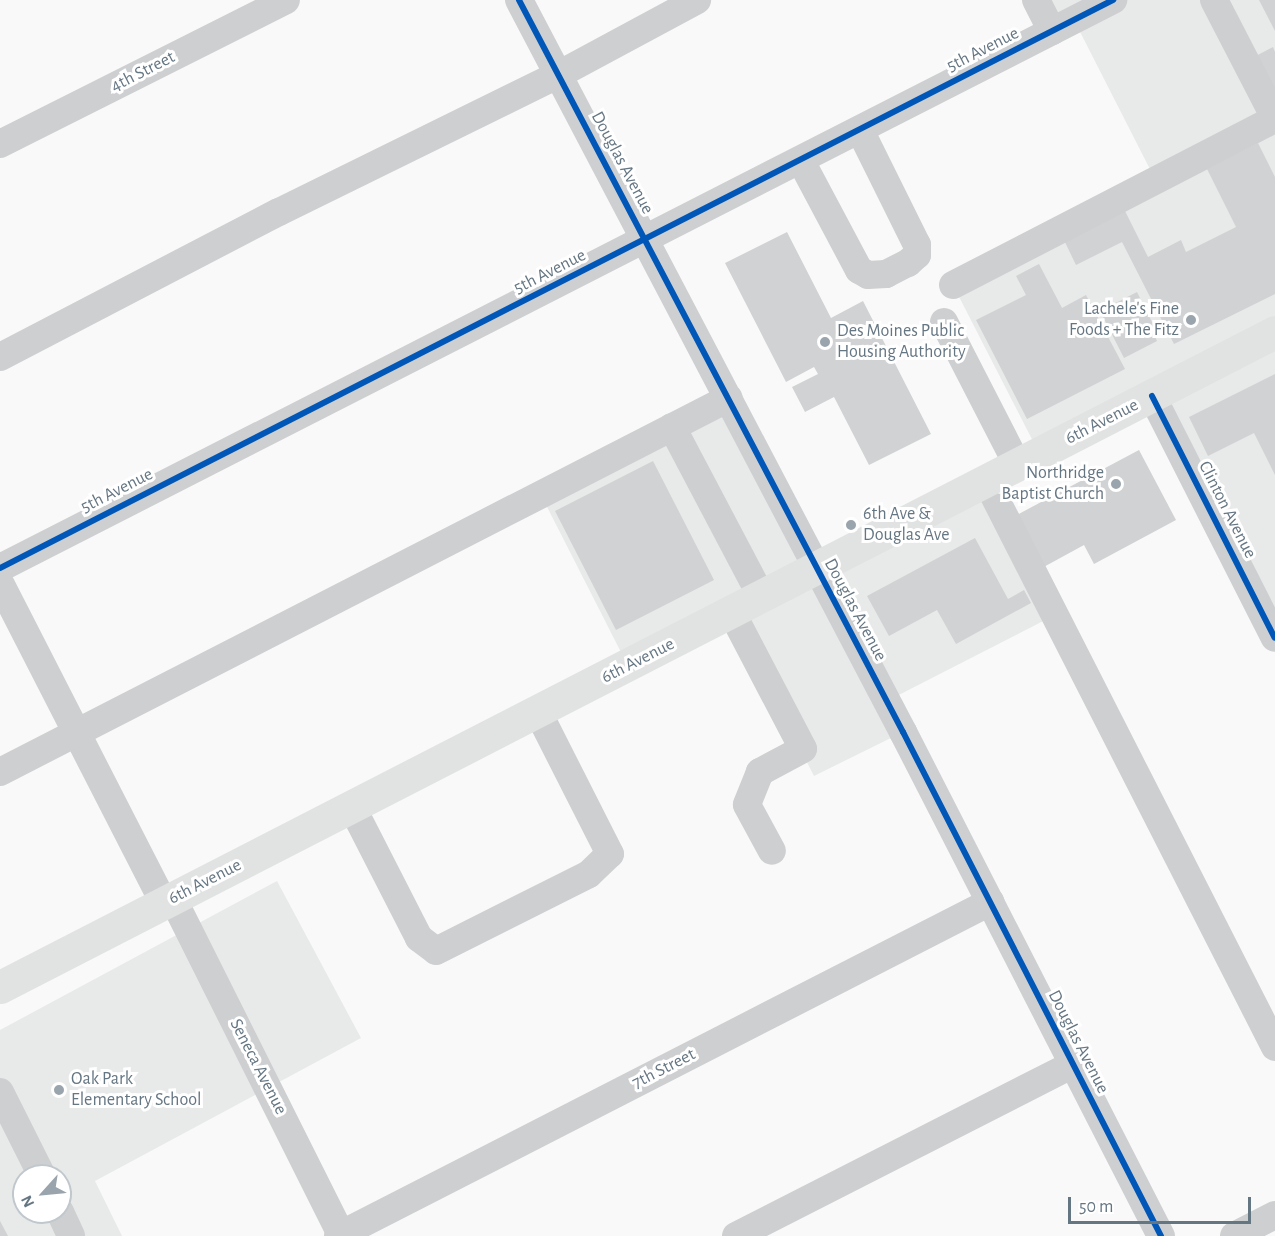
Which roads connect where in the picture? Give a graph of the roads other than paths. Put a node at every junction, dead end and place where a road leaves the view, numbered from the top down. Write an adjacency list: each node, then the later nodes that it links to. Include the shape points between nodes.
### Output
1 (286, 0): 11 (street, 4th Street)
2 (519, 0): 8 (street, Douglas Avenue)
3 (697, 0): 8 (street)
4 (1036, 0): 7 (street)
5 (1113, 0): 7 (street, 5th Avenue)
6 (1214, 0): 9 (street)
7 (1052, 31): 10 (street, 5th Avenue)
8 (558, 75): 13 (street, Douglas Avenue); 17 (street, via 279,212)
9 (1275, 118): 14 (street)
10 (860, 130): 12 (street, 5th Avenue); 12 (street, via 917,245 917,255 901,267 868,276 859,270)
11 (0, 144)
12 (801, 161): 13 (street, 5th Avenue)
13 (647, 240): 19 (street, Douglas Avenue); 23 (street, 5th Avenue)
14 (953, 285)
15 (944, 322): 21 (street)
16 (1275, 332): 18 (main road, 6th Avenue)
17 (0, 357)
18 (1152, 396): 21 (main road, 6th Avenue); 27 (street, Clinton Avenue)
19 (729, 399): 20 (street); 24 (street, Douglas Avenue)
20 (672, 427): 26 (street); 31 (street)
21 (1018, 466): 22 (main road, 6th Avenue)
22 (987, 482): 24 (main road, 6th Avenue); 38 (street)
23 (0, 568)
24 (816, 570): 26 (main road, 6th Avenue); 36 (street, Douglas Avenue)
25 (0, 582): 31 (street, Seneca Avenue)
26 (762, 598): 28 (main road, 6th Avenue)
27 (1267, 603): 29 (street, Clinton Avenue)
28 (732, 613): 30 (main road, 6th Avenue); 34 (street, via 803,749 760,772 747,805)
29 (1275, 638)
30 (538, 712): 33 (main road, 6th Avenue); 33 (street, via 610,854 589,874 436,951 419,938)
31 (77, 732): 32 (street); 35 (street, Seneca Avenue)
32 (0, 772)
33 (352, 807): 35 (main road, 6th Avenue)
34 (772, 851)
35 (168, 901): 37 (main road, 6th Avenue); 44 (street, Seneca Avenue)
36 (990, 902): 39 (street, Douglas Avenue); 44 (street, 7th Street)
37 (0, 987)
38 (1275, 1047)
39 (1073, 1064): 43 (street, Douglas Avenue); 45 (street)
40 (0, 1092): 41 (street)
41 (36, 1164)
42 (1275, 1215): 46 (street)
43 (1156, 1234)
44 (340, 1236)
45 (736, 1236)
46 (1234, 1236)

